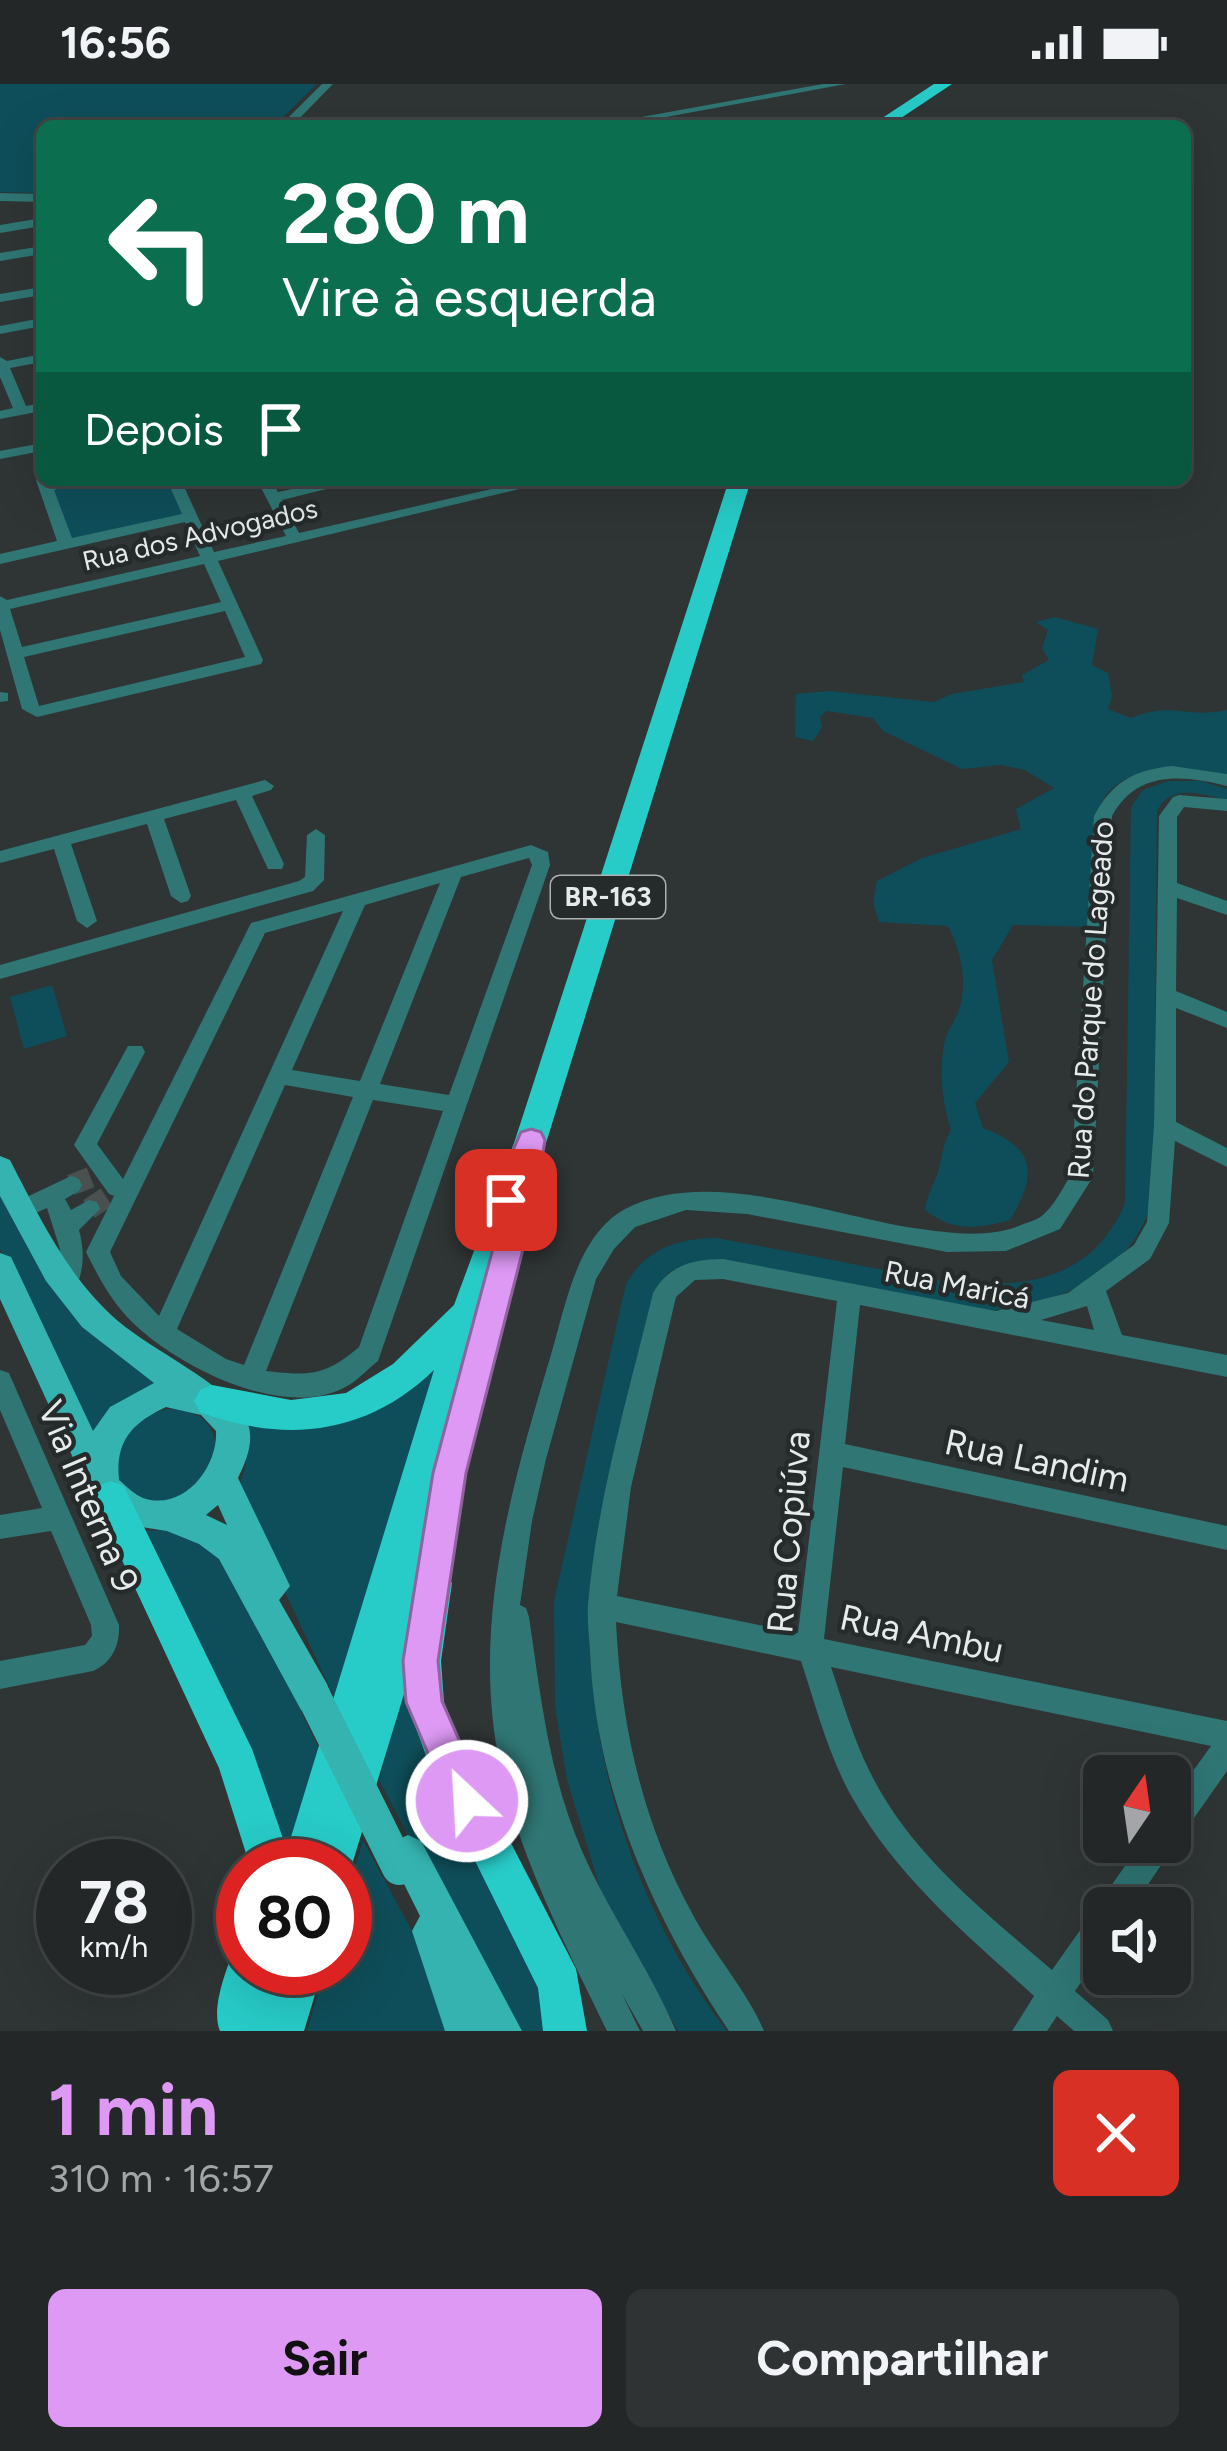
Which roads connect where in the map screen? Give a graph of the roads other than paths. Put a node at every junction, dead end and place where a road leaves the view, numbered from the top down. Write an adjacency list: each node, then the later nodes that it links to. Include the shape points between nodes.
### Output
1 (328, 84): 4 (street)
2 (841, 84): 5 (street)
3 (944, 84): 6 (highway)
4 (292, 120)
5 (633, 120)
6 (887, 120)
7 (0, 197): 8 (street)
8 (36, 198)
9 (36, 223): 10 (street)
10 (0, 229)
11 (36, 251): 12 (street)
12 (0, 257)
13 (36, 292): 14 (street)
14 (0, 298)
15 (36, 323): 16 (street)
16 (0, 330)
17 (36, 359): 18 (street)
18 (1, 363): 20 (street)
19 (36, 408): 20 (street)
20 (21, 411): 21 (street)
21 (0, 416)
22 (36, 448): 23 (street)
23 (0, 455)
24 (45, 486): 35 (street)
25 (178, 486): 33 (street)
26 (267, 486): 31 (street)
27 (328, 486): 31 (street)
28 (465, 486): 32 (street)
29 (524, 486): 32 (street, Rua dos Advogados)
30 (738, 486): 64 (highway, BR-163)
31 (273, 498): 34 (street)
32 (473, 498): 34 (street, Rua dos Advogados)
33 (191, 516): 35 (street); 36 (street)
34 (295, 538): 36 (street, Rua dos Advogados)
35 (66, 544): 37 (street)
36 (210, 557): 38 (street, Rua dos Advogados); 39 (street)
37 (0, 559)
38 (1, 603): 40 (street)
39 (231, 605): 40 (street); 40 (street, via 257,656 250,663 45,712 31,709)
40 (15, 654)
41 (1227, 779): 89 (street, Rua do Parque do Lageado, via 1149,774 1116,792 1102,816 1082,1177 1066,1209 1027,1238 972,1246 688,1198 636,1214 603,1242 585,1279)
42 (265, 786): 43 (street)
43 (242, 794): 45 (street); 49 (street)
44 (1227, 805): 51 (street, via 1197,799 1171,807)
45 (154, 818): 47 (street); 52 (street)
46 (316, 835): 56 (street, via 314,880 306,886)
47 (61, 842): 48 (street); 55 (street)
48 (0, 856)
49 (275, 864)
50 (454, 872): 53 (street); 61 (street); 62 (street, via 519,852 542,856)
51 (1167, 886): 54 (street); 57 (street)
52 (181, 896)
53 (359, 897): 60 (street); 67 (street, via 258,928)
54 (1227, 908)
55 (87, 920)
56 (0, 972)
57 (1165, 995): 58 (street); 63 (street)
58 (1227, 1020)
59 (135, 1052): 67 (street, via 85,1145)
60 (277, 1076): 61 (street); 75 (street)
61 (366, 1090): 62 (street); 78 (street)
62 (456, 1105): 78 (street, via 358,1369 304,1386)
63 (1165, 1126): 65 (street); 71 (street, via 1158,1223 1142,1252)
64 (531, 1140): 73 (highway, BR-163); 82 (highway, BR-163)
65 (1227, 1158)
66 (0, 1168): 68 (main road)
67 (102, 1196): 68 (street, via 61,1190); 70 (street, via 74,1249); 75 (street, via 101,1267)
68 (22, 1210): 70 (main road)
69 (0, 1266): 84 (main road)
70 (67, 1285): 80 (main road, via 118,1340)
71 (1094, 1289): 74 (street, via 1027,1316); 76 (street)
72 (849, 1296): 74 (street, Rua Maricá); 81 (street, Rua Copiúva); 90 (street, Rua Maricá, via 723,1269 677,1276 665,1293 607,1549)
73 (471, 1303): 80 (highway, via 397,1385 352,1408 287,1419); 99 (highway, BR-163)
74 (984, 1321): 76 (street, Rua Maricá)
75 (163, 1334): 78 (street)
76 (1115, 1346): 77 (street, Rua Maricá)
77 (1227, 1366)
78 (250, 1382)
79 (1, 1384): 86 (street, Via Interna 9)
80 (204, 1398): 83 (main road, via 228,1416 235,1436); 84 (main road, via 165,1394 133,1406 109,1430 98,1460)
81 (831, 1453): 88 (street, Rua Landim); 91 (street, Rua Copiúva)
82 (450, 1473): 100 (highway, BR-163); 112 (highway, via 421,1661 424,1702 560,1984)
83 (223, 1481): 85 (main road, via 208,1497); 93 (main road)
84 (108, 1493): 85 (main road, via 136,1513); 98 (highway, via 238,1762)
85 (166, 1515): 93 (main road, via 231,1549)
86 (60, 1517): 87 (street); 92 (street, Via Interna 9, via 106,1640 93,1658)
87 (0, 1527)
88 (1227, 1538)
89 (510, 1574): 113 (street, Rua do Parque do Lageado, via 503,1667 514,1765 557,1895); 114 (street, Rua do Parque do Lageado, via 527,1714 554,1820 585,1896)
90 (602, 1606): 91 (street, Rua Ambu); 115 (street, via 611,1737 634,1817 663,1893)
91 (810, 1646): 94 (street, Rua Ambu); 103 (street, Rua Copiúva, via 861,1785 896,1838 942,1893)
92 (0, 1675)
93 (318, 1692): 101 (main road, bridge)
94 (1227, 1735)
95 (1227, 1747): 96 (street)
96 (1217, 1783): 97 (street)
97 (1191, 1808)
98 (262, 1839)
99 (311, 1839)
100 (340, 1839)
101 (404, 1861): 110 (main road); 111 (main road)
102 (1083, 1953): 103 (street)
103 (1055, 1994): 116 (street); 117 (street, Rua Copiúva)
104 (243, 1995): 107 (highway)
105 (264, 1995): 108 (highway)
106 (293, 1995): 109 (highway)
107 (235, 2031)
108 (253, 2031)
109 (282, 2031)
110 (465, 2031)
111 (502, 2031)
112 (565, 2031)
113 (624, 2031)
114 (660, 2031)
115 (748, 2031)
116 (1028, 2031)
117 (1097, 2031)

